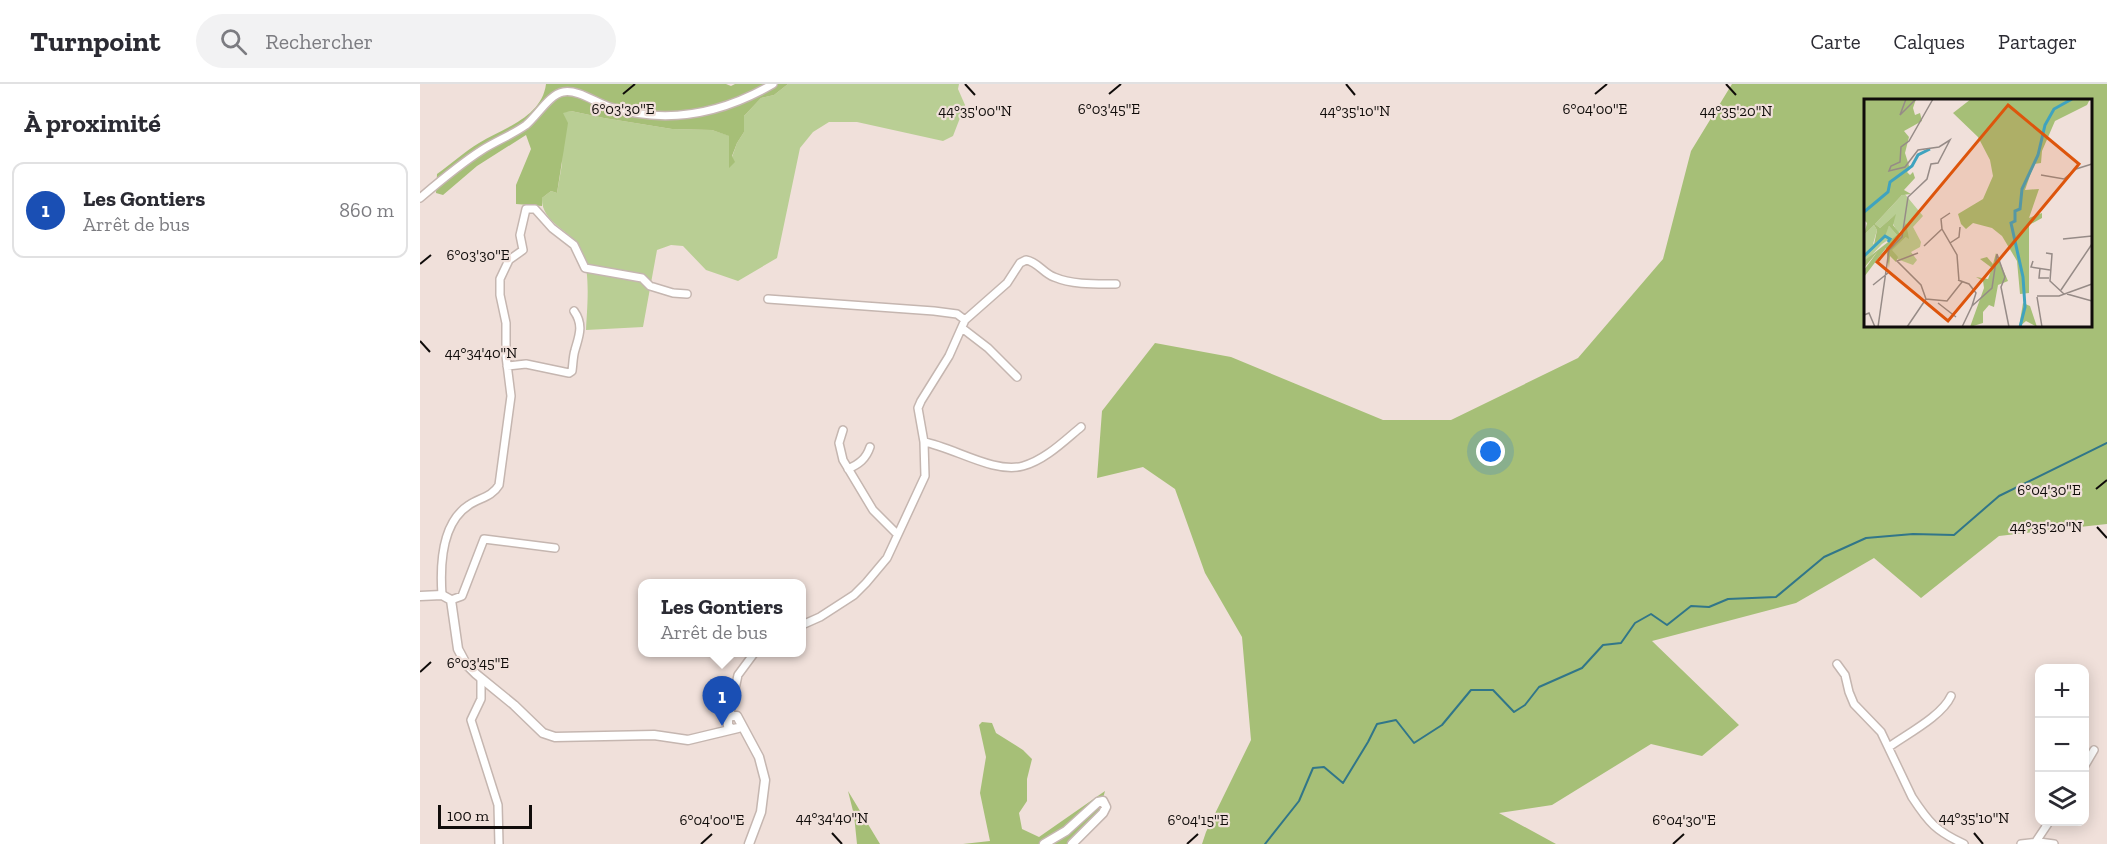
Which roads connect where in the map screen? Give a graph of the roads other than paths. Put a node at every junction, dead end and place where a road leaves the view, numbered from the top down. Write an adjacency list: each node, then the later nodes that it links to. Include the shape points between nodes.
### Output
1 (774, 84): 2 (street, via 706,112 680,116 628,112 574,92 561,92 524,126 465,162)
2 (420, 198)
3 (1116, 284): 7 (street, via 1085,284 1054,277 1034,261 1026,260 1007,283)
4 (687, 294): 9 (street, via 650,286 642,278 585,268 574,245 535,209 526,209 520,235 523,250 509,260 500,279)
5 (768, 299): 7 (street, via 934,311 957,314)
6 (574, 311): 9 (street, via 579,318 580,337 573,371 526,364)
7 (965, 320): 8 (street)
8 (962, 328): 10 (street); 13 (street, via 918,408)
9 (507, 366): 19 (street, via 511,396 499,485 455,518 443,551)
10 (1017, 377)
11 (1081, 427): 13 (street, via 1052,451 1024,466 982,461)
12 (843, 430): 15 (street, via 839,443)
13 (924, 442): 16 (street, via 925,476)
14 (870, 447): 15 (street, via 860,464)
15 (848, 469): 16 (street, via 873,510)
16 (897, 534): 20 (street, via 887,558 854,595)
17 (555, 548): 19 (street, via 484,539 462,596)
18 (420, 596): 19 (street)
19 (446, 597): 23 (street, via 460,654)
20 (806, 623)
21 (751, 657): 25 (street, via 738,675)
22 (1837, 664): 26 (street, via 1845,675 1854,704 1881,732)
23 (482, 679): 25 (street, via 549,736 654,735 688,740 712,735); 31 (street, via 481,699 471,720 498,805)
24 (1951, 696): 26 (street, via 1940,711)
25 (733, 723): 32 (street, via 751,740 765,780 761,812)
26 (1889, 747): 35 (street, via 1912,797 1930,823)
27 (2094, 750): 28 (street)
28 (2089, 759)
29 (2046, 826): 30 (street)
30 (2035, 843): 36 (street); 37 (street)
31 (499, 844)
32 (749, 844)
33 (1044, 844): 34 (street, via 1103,801 1103,813)
34 (1072, 844)
35 (1964, 844)
36 (2021, 844)
37 (2054, 844)

